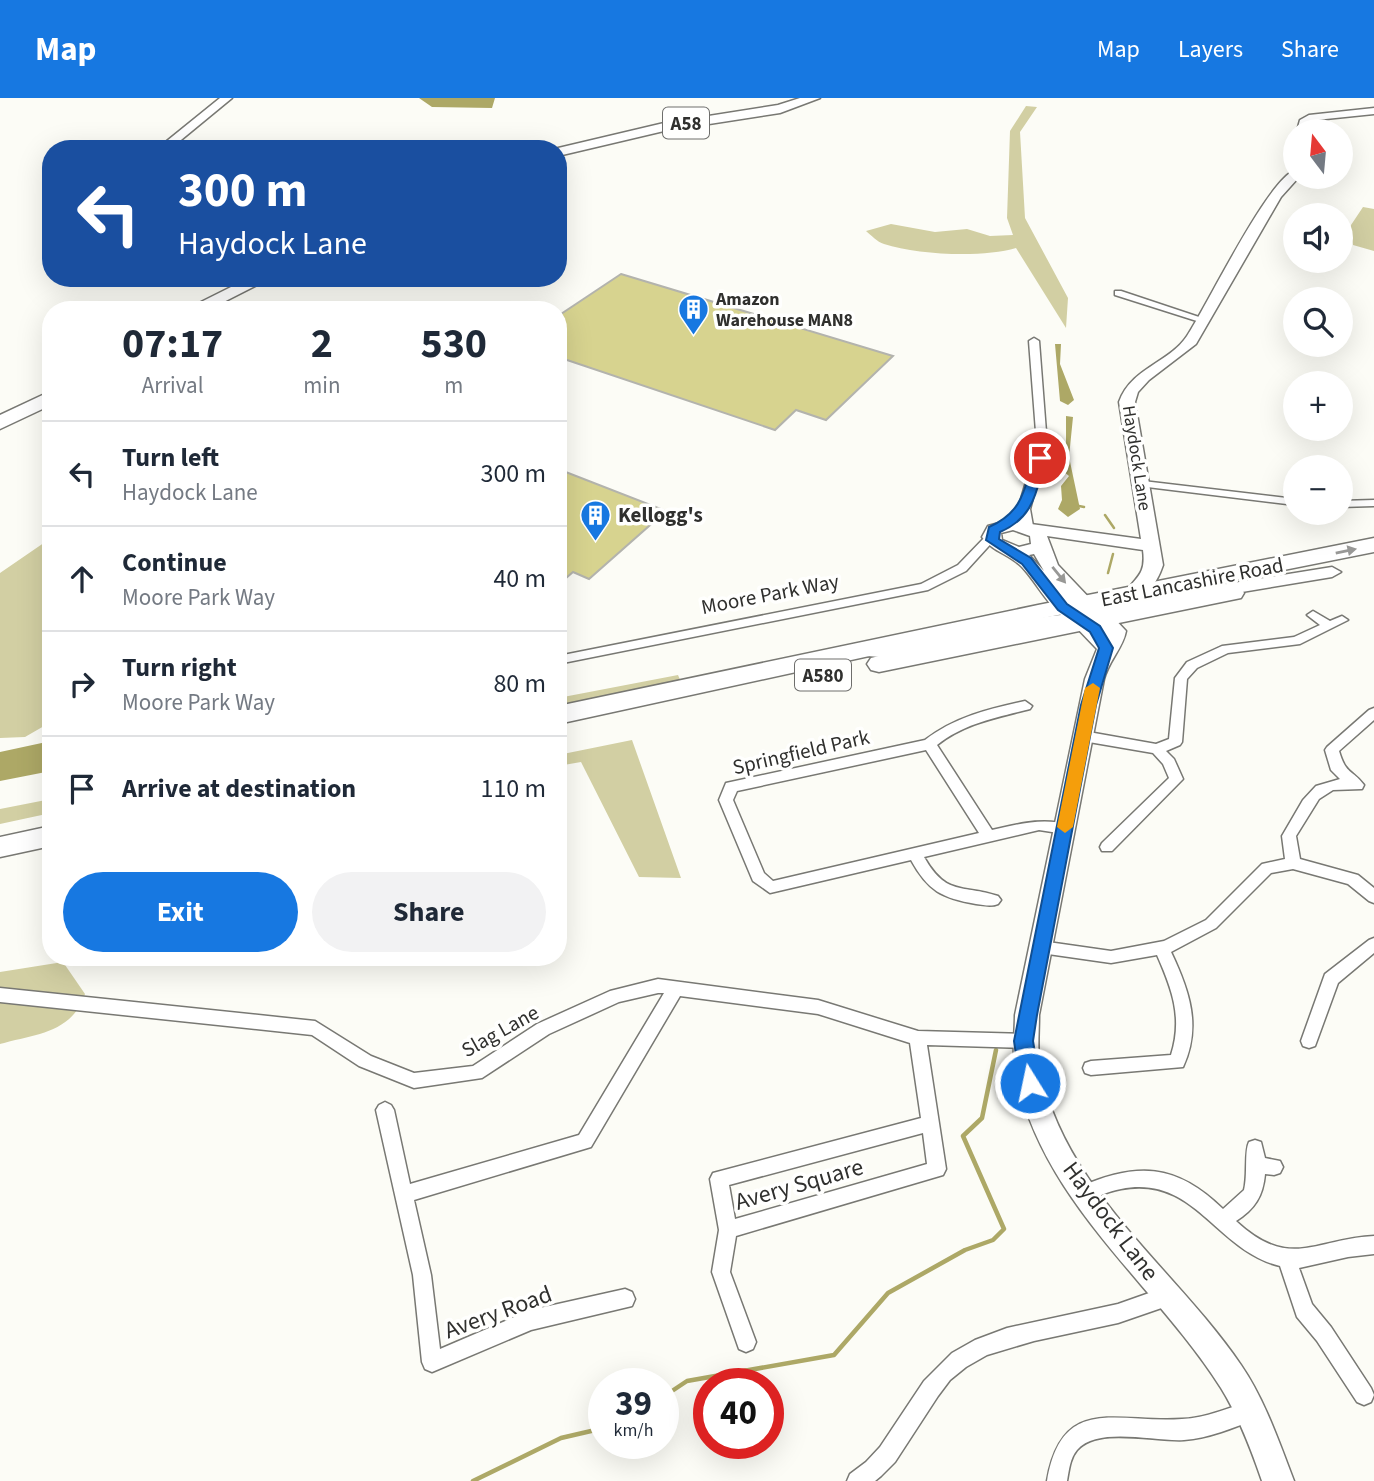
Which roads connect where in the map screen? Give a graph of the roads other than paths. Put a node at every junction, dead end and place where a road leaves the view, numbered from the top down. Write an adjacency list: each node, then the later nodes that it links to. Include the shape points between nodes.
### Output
1 (228, 98): 5 (street)
2 (813, 98): 6 (highway, A58, via 780,109 664,127)
3 (1374, 111): 4 (street)
4 (1309, 119)
5 (174, 140)
6 (567, 150)
7 (1283, 187): 11 (street, Haydock Lane)
8 (240, 287): 10 (highway)
9 (1118, 293): 11 (street)
10 (212, 301)
11 (1203, 320): 15 (street, Haydock Lane, via 1178,355 1129,390 1127,402)
12 (1034, 341): 19 (street, via 1042,445)
13 (42, 402): 14 (highway)
14 (0, 424)
15 (1143, 484): 16 (street); 22 (street, Haydock Lane)
16 (1283, 501)
17 (1374, 503): 18 (street)
18 (1353, 504)
19 (1033, 530): 20 (street, via 1007,524 994,530); 22 (street); 24 (street, via 1033,550); 29 (street, one-way to 29, via 1044,557)
20 (991, 537): 23 (street, Moore Park Way); 24 (street)
21 (1374, 545): 27 (highway, East Lancashire Road / A580, one-way to 21)
22 (1150, 546): 26 (street, Haydock Lane)
23 (981, 551): 24 (street); 31 (street, Moore Park Way, via 950,576 924,587)
24 (1009, 551): 29 (street)
25 (1374, 563): 29 (highway, East Lancashire Road / A580)
26 (1154, 565): 27 (street, via 1166,577); 28 (street, via 1149,580)
27 (1186, 583): 28 (highway, East Lancashire Road / A580)
28 (1134, 592): 29 (highway, East Lancashire Road / A580)
29 (1086, 614): 33 (highway, East Lancashire Road / A580, via 867,650); 35 (highway, East Lancashire Road / A580); 36 (street, Haydock Lane, via 1106,648)
30 (1313, 615): 38 (street, via 1336,623 1284,645 1226,649 1192,665 1181,678 1175,741)
31 (567, 658)
32 (1025, 706): 37 (street, Springfield Park, via 977,715)
33 (567, 713)
34 (1374, 713): 47 (street, via 1332,750 1338,770 1357,785 1336,782 1315,793 1289,836)
35 (567, 726)
36 (1083, 736): 38 (street); 40 (street, Haydock Lane)
37 (929, 744): 42 (street); 46 (street, Springfield Park, via 731,787 726,800 758,877 770,887)
38 (1157, 749): 45 (street, via 1170,762 1175,779)
39 (42, 822): 41 (highway)
40 (1065, 829): 42 (street, Springfield Park, via 1039,825); 51 (street, Haydock Lane)
41 (0, 831)
42 (988, 836): 46 (street, Springfield Park)
43 (42, 838): 44 (highway)
44 (0, 847)
45 (1107, 847)
46 (914, 853): 49 (street, via 926,876 943,892)
47 (1293, 863): 48 (street, via 1353,879); 52 (street, via 1267,868 1211,924)
48 (1374, 897)
49 (993, 900)
50 (1374, 944): 57 (street, via 1331,979)
51 (1041, 947): 52 (street, via 1111,957); 56 (street, Haydock Lane)
52 (1162, 948): 58 (street, via 1184,1000 1186,1037 1177,1062)
53 (675, 989): 54 (street, Slag Lane, via 658,986 616,996 543,1029 475,1073 414,1081 365,1060 316,1028); 55 (street, Slag Lane, via 818,1007); 63 (street, via 585,1141)
54 (0, 995)
55 (918, 1038): 56 (street, Slag Lane); 60 (street, Avery Square)
56 (1023, 1041): 62 (street, Haydock Lane, via 1038,1106 1062,1158)
57 (1309, 1041)
58 (1091, 1068)
59 (385, 1110): 63 (street, Avery Road)
60 (930, 1123): 65 (street, Avery Square, via 937,1169); 65 (street, Avery Square, via 719,1179)
61 (1262, 1160): 64 (street, via 1252,1198)
62 (1085, 1193): 64 (street, via 1116,1179 1161,1180 1192,1194); 68 (street, Haydock Lane)
63 (404, 1194): 69 (street, Avery Road, via 422,1275 432,1362 531,1320)
64 (1222, 1220): 67 (street, via 1252,1247)
65 (728, 1230): 70 (street, via 721,1272)
66 (1374, 1245): 67 (street, via 1348,1246 1316,1259)
67 (1287, 1259): 71 (street, via 1304,1310)
68 (1168, 1296): 72 (street, Haydock Lane, via 1230,1375); 73 (street, via 1147,1306 990,1344 968,1355 930,1386 896,1446)
69 (625, 1299)
70 (746, 1342)
71 (1364, 1398)
72 (1250, 1412): 74 (street, via 1191,1429 1112,1426 1084,1432 1064,1452); 75 (street, Haydock Lane)
73 (857, 1481)
74 (1057, 1481)
75 (1278, 1481)

